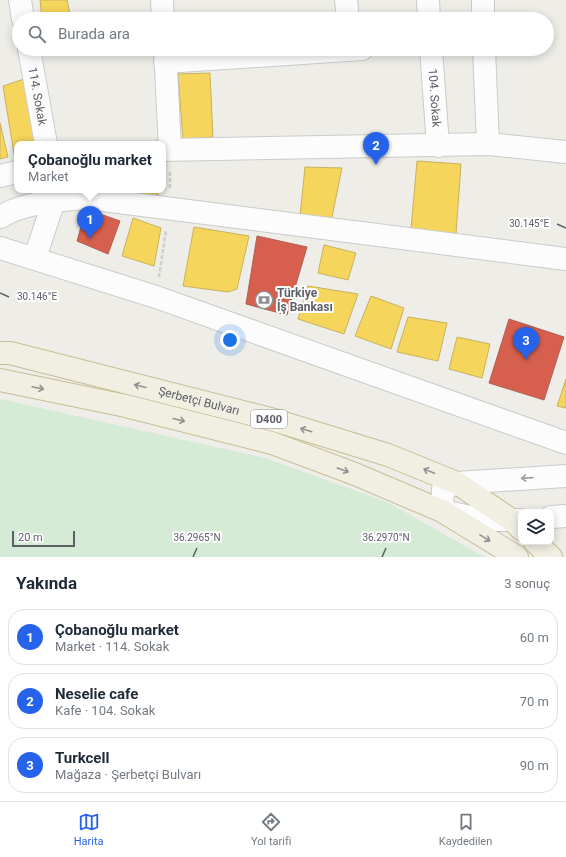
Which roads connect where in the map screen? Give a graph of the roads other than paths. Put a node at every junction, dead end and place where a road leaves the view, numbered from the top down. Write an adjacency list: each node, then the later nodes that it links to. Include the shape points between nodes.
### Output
1 (20, 0): 6 (street)
2 (162, 0): 7 (street)
3 (346, 0): 8 (street)
4 (428, 0): 9 (street)
5 (483, 0): 10 (street)
6 (22, 12)
7 (163, 12)
8 (347, 12)
9 (429, 12)
10 (483, 12)
11 (30, 56): 15 (street, 114. Sokak)
12 (165, 56): 16 (street)
13 (432, 56): 18 (street, 104. Sokak)
14 (484, 56): 17 (street)
15 (45, 141)
16 (166, 141)
17 (488, 144): 18 (street); 20 (street)
18 (438, 146): 19 (street)
19 (166, 150)
20 (566, 152)
21 (14, 173): 22 (street)
22 (0, 176)
23 (54, 200): 24 (street, via 9,212); 26 (street); 27 (street, via 87,198)
24 (0, 217)
25 (0, 248): 26 (street)
26 (35, 258): 30 (street, via 156,297)
27 (566, 259)
28 (3, 351): 32 (highway, Şerbetçi Bulvarı / D400, one-way to 28, via 388,455 274,420)
29 (0, 380): 33 (highway, Şerbetçi Bulvarı / D400, one-way to 33, via 126,406 272,444 355,474)
30 (566, 443)
31 (566, 476): 32 (street, one-way to 32)
32 (457, 483): 33 (street, via 442,489); 36 (highway, Şerbetçi Bulvarı / D400)
33 (442, 511): 36 (street, via 486,520); 38 (highway, Şerbetçi Bulvarı / D400, one-way to 38)
34 (566, 516): 35 (street)
35 (554, 517)
36 (518, 523)
37 (538, 545): 39 (highway)
38 (517, 557)
39 (551, 557)

